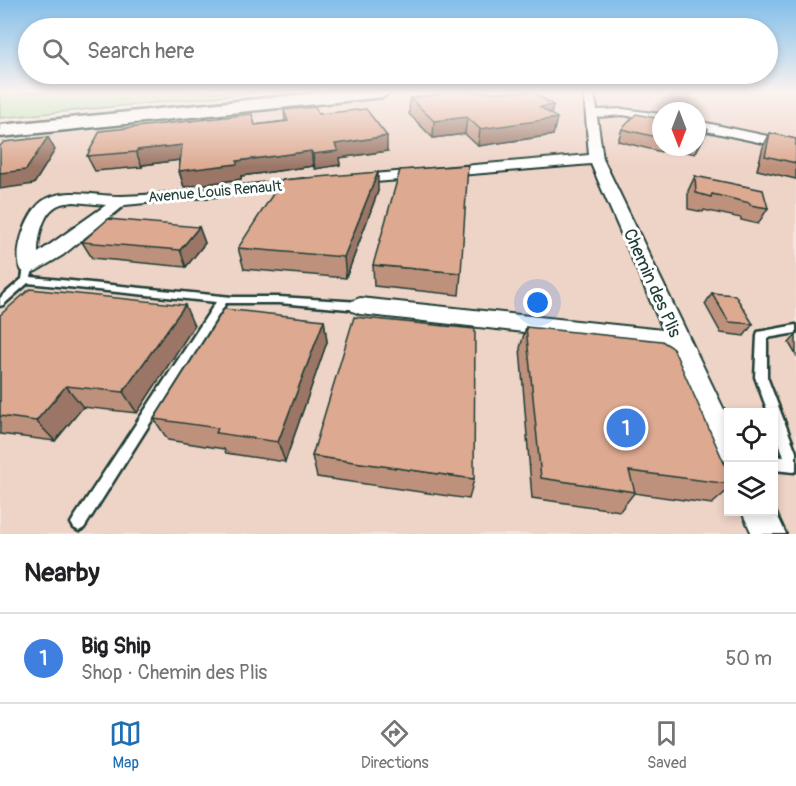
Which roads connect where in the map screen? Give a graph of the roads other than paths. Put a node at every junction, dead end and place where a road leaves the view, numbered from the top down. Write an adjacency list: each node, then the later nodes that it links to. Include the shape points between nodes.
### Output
1 (72, 117): 4 (highway)
2 (138, 117): 6 (highway)
3 (590, 117): 8 (street, Chemin des Plis)
4 (0, 124)
5 (706, 127): 7 (street)
6 (0, 131)
7 (796, 146)
8 (596, 159): 9 (street); 17 (street, Chemin des Plis)
9 (341, 180)
10 (318, 183): 11 (street, Avenue Louis Renault)
11 (121, 201): 12 (street, Avenue Louis Renault); 12 (street, Avenue Louis Renault, via 74,197 45,206 34,225)
12 (28, 274): 13 (lane, via 59,287); 14 (lane)
13 (223, 299): 15 (lane); 21 (lane)
14 (0, 303)
15 (360, 306): 17 (street)
16 (796, 329): 19 (lane, via 762,335 761,377 794,465)
17 (677, 340): 18 (street, Chemin des Plis)
18 (724, 438)
19 (778, 463)
20 (760, 516): 22 (street)
21 (79, 523)
22 (769, 534)

